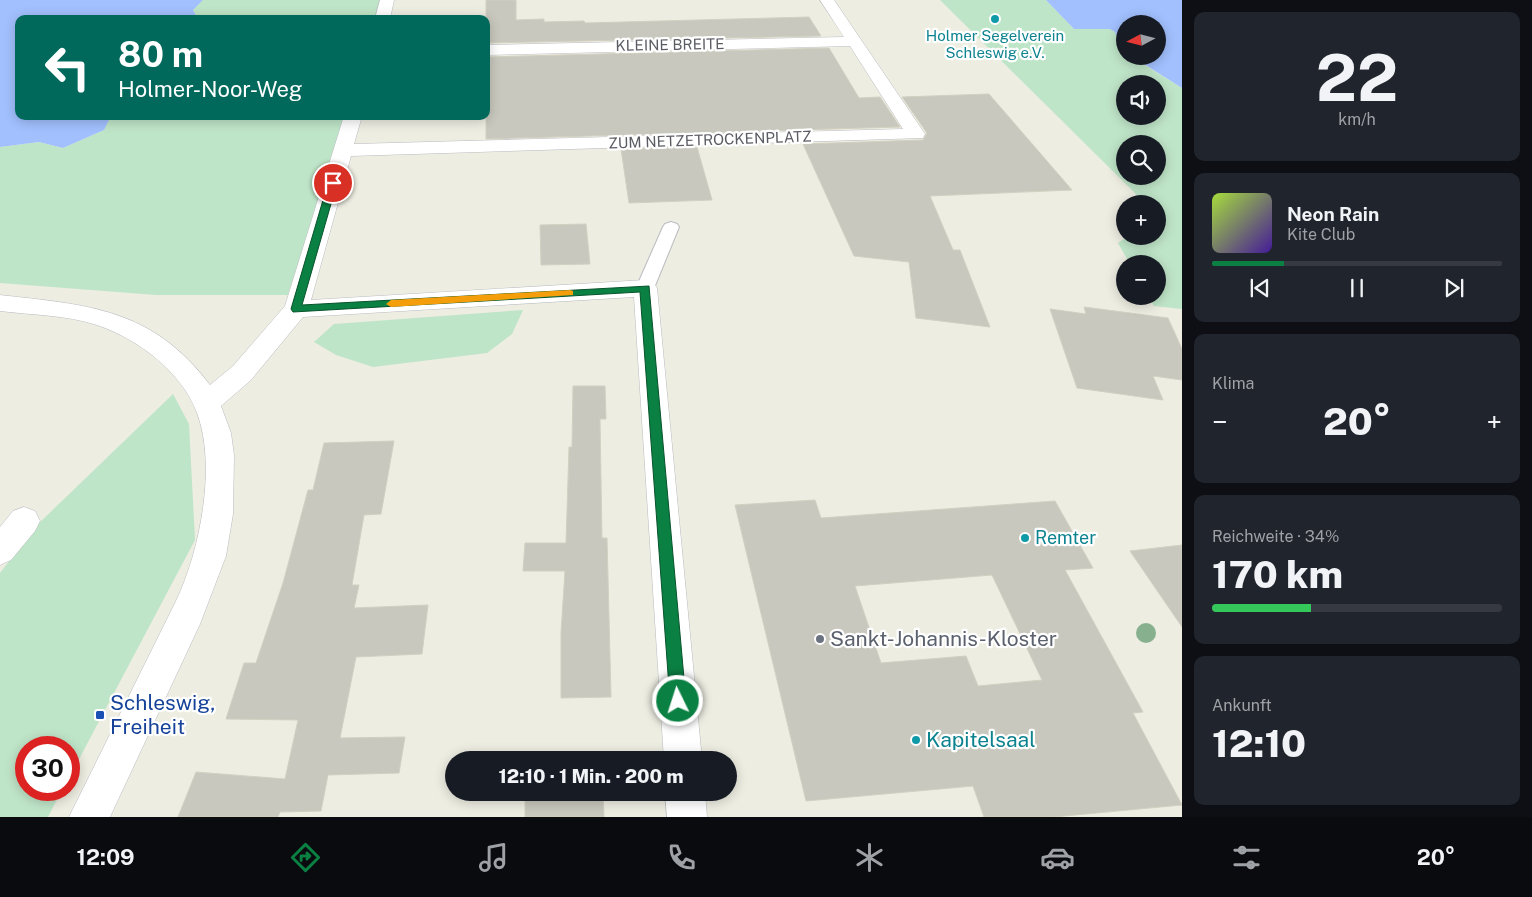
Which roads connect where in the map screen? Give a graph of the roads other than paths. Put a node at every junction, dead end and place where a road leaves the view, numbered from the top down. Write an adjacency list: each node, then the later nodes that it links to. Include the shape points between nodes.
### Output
1 (387, 0): 3 (street)
2 (827, 0): 4 (street, ZUM NETZETROCKENPLATZ)
3 (383, 15)
4 (854, 40): 5 (street, KLEINE BREITE); 7 (street, ZUM NETZETROCKENPLATZ, via 916,134)
5 (490, 50)
6 (352, 120): 7 (street)
7 (342, 150): 11 (street)
8 (671, 227): 9 (lane)
9 (645, 288): 11 (street); 15 (street)
10 (0, 303): 12 (street, via 86,314 118,323 146,338 181,366)
11 (296, 309): 12 (street, via 242,373)
12 (207, 402): 17 (street, via 220,453 218,511 210,556 192,604 133,732)
13 (24, 521): 14 (street)
14 (0, 550)
15 (682, 751)
16 (686, 801): 18 (street)
17 (89, 817)
18 (687, 817)

